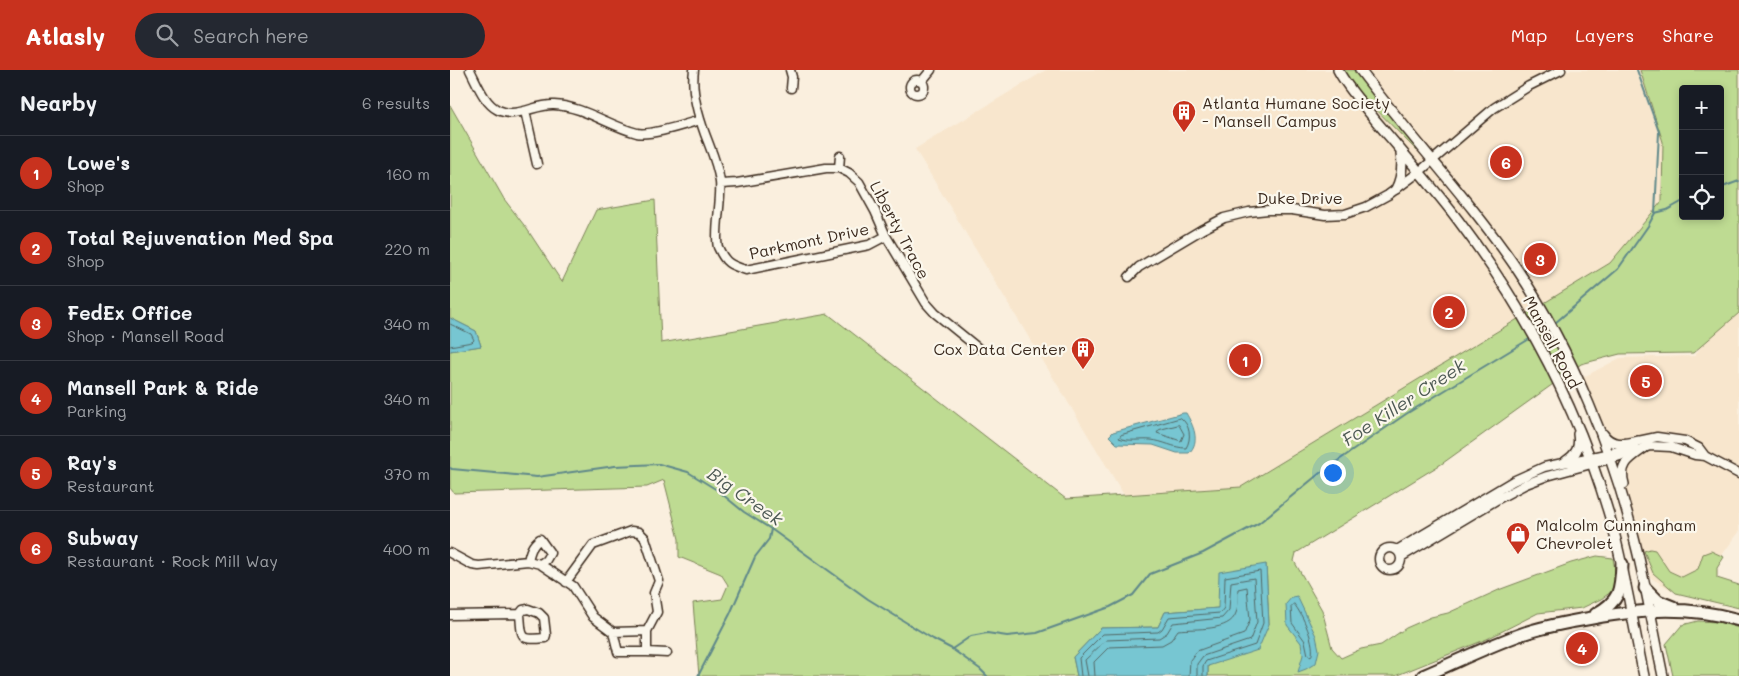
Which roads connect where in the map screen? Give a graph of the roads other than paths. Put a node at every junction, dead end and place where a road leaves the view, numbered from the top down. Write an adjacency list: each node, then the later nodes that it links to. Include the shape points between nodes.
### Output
1 (470, 70): 10 (street, via 492,105 507,113)
2 (694, 70): 11 (street, Parkmont Drive)
3 (790, 70): 9 (street)
4 (932, 70): 8 (street)
5 (1338, 70): 12 (main road, Mansell Road)
6 (1360, 70): 14 (main road, Mansell Road)
7 (1562, 70): 14 (street, Duke Drive, via 1494,108)
8 (922, 81)
9 (791, 88)
10 (525, 111): 11 (street, via 544,105 563,106 639,134); 15 (street)
11 (700, 120): 18 (street, Parkmont Drive)
12 (1400, 150): 17 (main road, Mansell Road); 19 (main road, via 1403,163)
13 (840, 156): 16 (street)
14 (1433, 160): 17 (street, Duke Drive); 23 (main road, Mansell Road, via 1517,270 1564,352)
15 (537, 164)
16 (839, 168): 18 (street); 20 (street, Liberty Trace, via 859,182)
17 (1419, 172): 19 (street, Duke Drive); 24 (main road, Mansell Road, via 1458,220 1518,308)
18 (721, 184): 20 (street, Parkmont Drive, via 717,244 724,260 746,270 869,245)
19 (1396, 189): 21 (street, Duke Drive, via 1366,207 1345,214 1268,210 1224,218 1139,267)
20 (886, 236): 22 (street, Liberty Trace, via 926,303)
21 (1128, 277)
22 (978, 348)
23 (1592, 413): 25 (main road, via 1610,441); 26 (main road, Mansell Road)
24 (1575, 419): 27 (main road, Mansell Road); 28 (main road, via 1579,445 1574,456)
25 (1641, 444): 26 (street); 29 (street, via 1658,437); 30 (main road, via 1622,472 1631,507)
26 (1609, 456): 27 (street); 30 (main road, Mansell Road)
27 (1591, 460): 28 (street); 28 (street, via 1526,484 1399,554 1522,476); 34 (main road, Mansell Road)
28 (1566, 461)
29 (1739, 474)
30 (1630, 521): 36 (main road, Mansell Road)
31 (450, 553): 32 (street, via 479,566)
32 (528, 560): 33 (street); 33 (street, via 534,543 540,539 550,553)
33 (540, 564): 35 (street)
34 (1622, 564): 39 (main road, Mansell Road); 42 (highway, via 1621,586 1616,598)
35 (566, 582): 44 (street, via 593,545 631,531 639,532 645,538 659,581 654,594 657,612); 45 (street, via 577,592 593,617)
36 (1645, 588): 37 (main road, Mansell Road); 38 (highway, via 1658,601)
37 (1649, 610): 38 (highway); 39 (highway); 50 (main road, Mansell Road)
38 (1682, 610): 43 (highway)
39 (1631, 611): 42 (highway); 49 (main road, Mansell Road)
40 (520, 614): 41 (street)
41 (450, 615)
42 (1588, 618): 48 (highway, via 1521,634)
43 (1739, 620)
44 (647, 631): 45 (street); 46 (street)
45 (613, 632): 46 (street, via 618,652)
46 (647, 652): 47 (street)
47 (667, 653)
48 (1424, 676)
49 (1644, 676)
50 (1662, 676)

